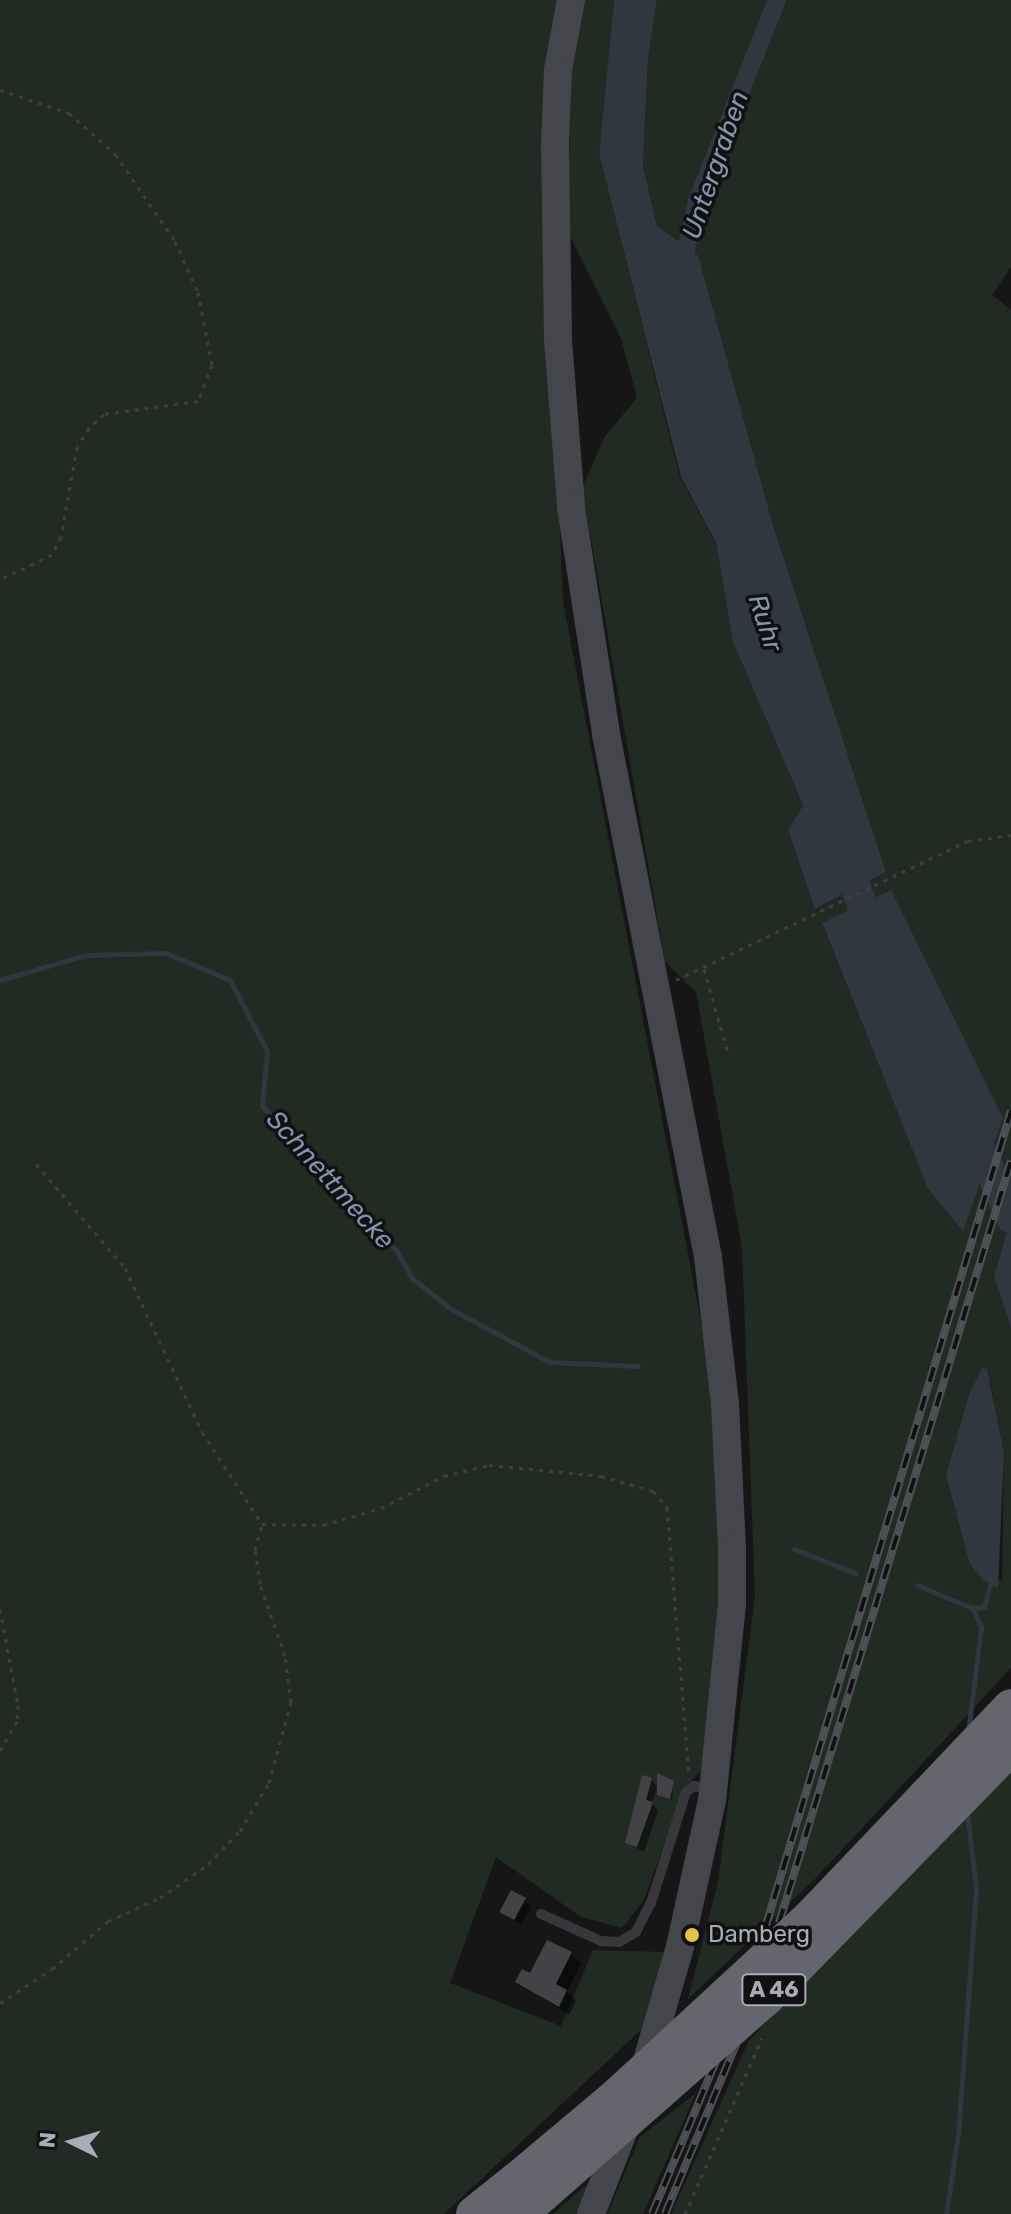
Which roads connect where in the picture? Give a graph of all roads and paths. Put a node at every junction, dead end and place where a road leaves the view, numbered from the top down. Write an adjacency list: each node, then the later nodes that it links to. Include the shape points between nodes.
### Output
1 (571, 0): 14 (main road, via 558,70 555,146 559,366 571,507 603,720 698,1191 725,1404 732,1604)
2 (0, 90): 3 (path, via 69,113 115,154 175,241 198,292 212,365 198,401 104,414 89,428 77,447 61,537 52,555)
3 (0, 579)
4 (1011, 835): 5 (path, via 968,841)
5 (704, 969): 6 (path); 7 (path)
6 (676, 980)
7 (727, 1050)
8 (36, 1164): 9 (path, via 125,1268 202,1432)
9 (262, 1524): 14 (path, via 323,1525 381,1508 444,1476 489,1465 601,1476 653,1491 667,1507); 16 (path, via 255,1550 260,1584 285,1656 291,1702 269,1783 240,1831 208,1864 160,1898 108,1921 41,1977)
10 (0, 1609): 13 (path, via 18,1705 17,1721)
11 (1011, 1707): 17 (highway, A 46, bridge, via 800,1928)
12 (1011, 1747): 17 (highway, A 46, bridge, via 767,1997)
13 (0, 1751)
14 (702, 1789): 15 (lane, via 636,1932 619,1942 601,1941); 19 (main road, via 680,1947 651,2047)
15 (541, 1914)
16 (0, 2003)
17 (519, 2197): 18 (highway, A 46)
18 (474, 2214)
19 (591, 2214)

